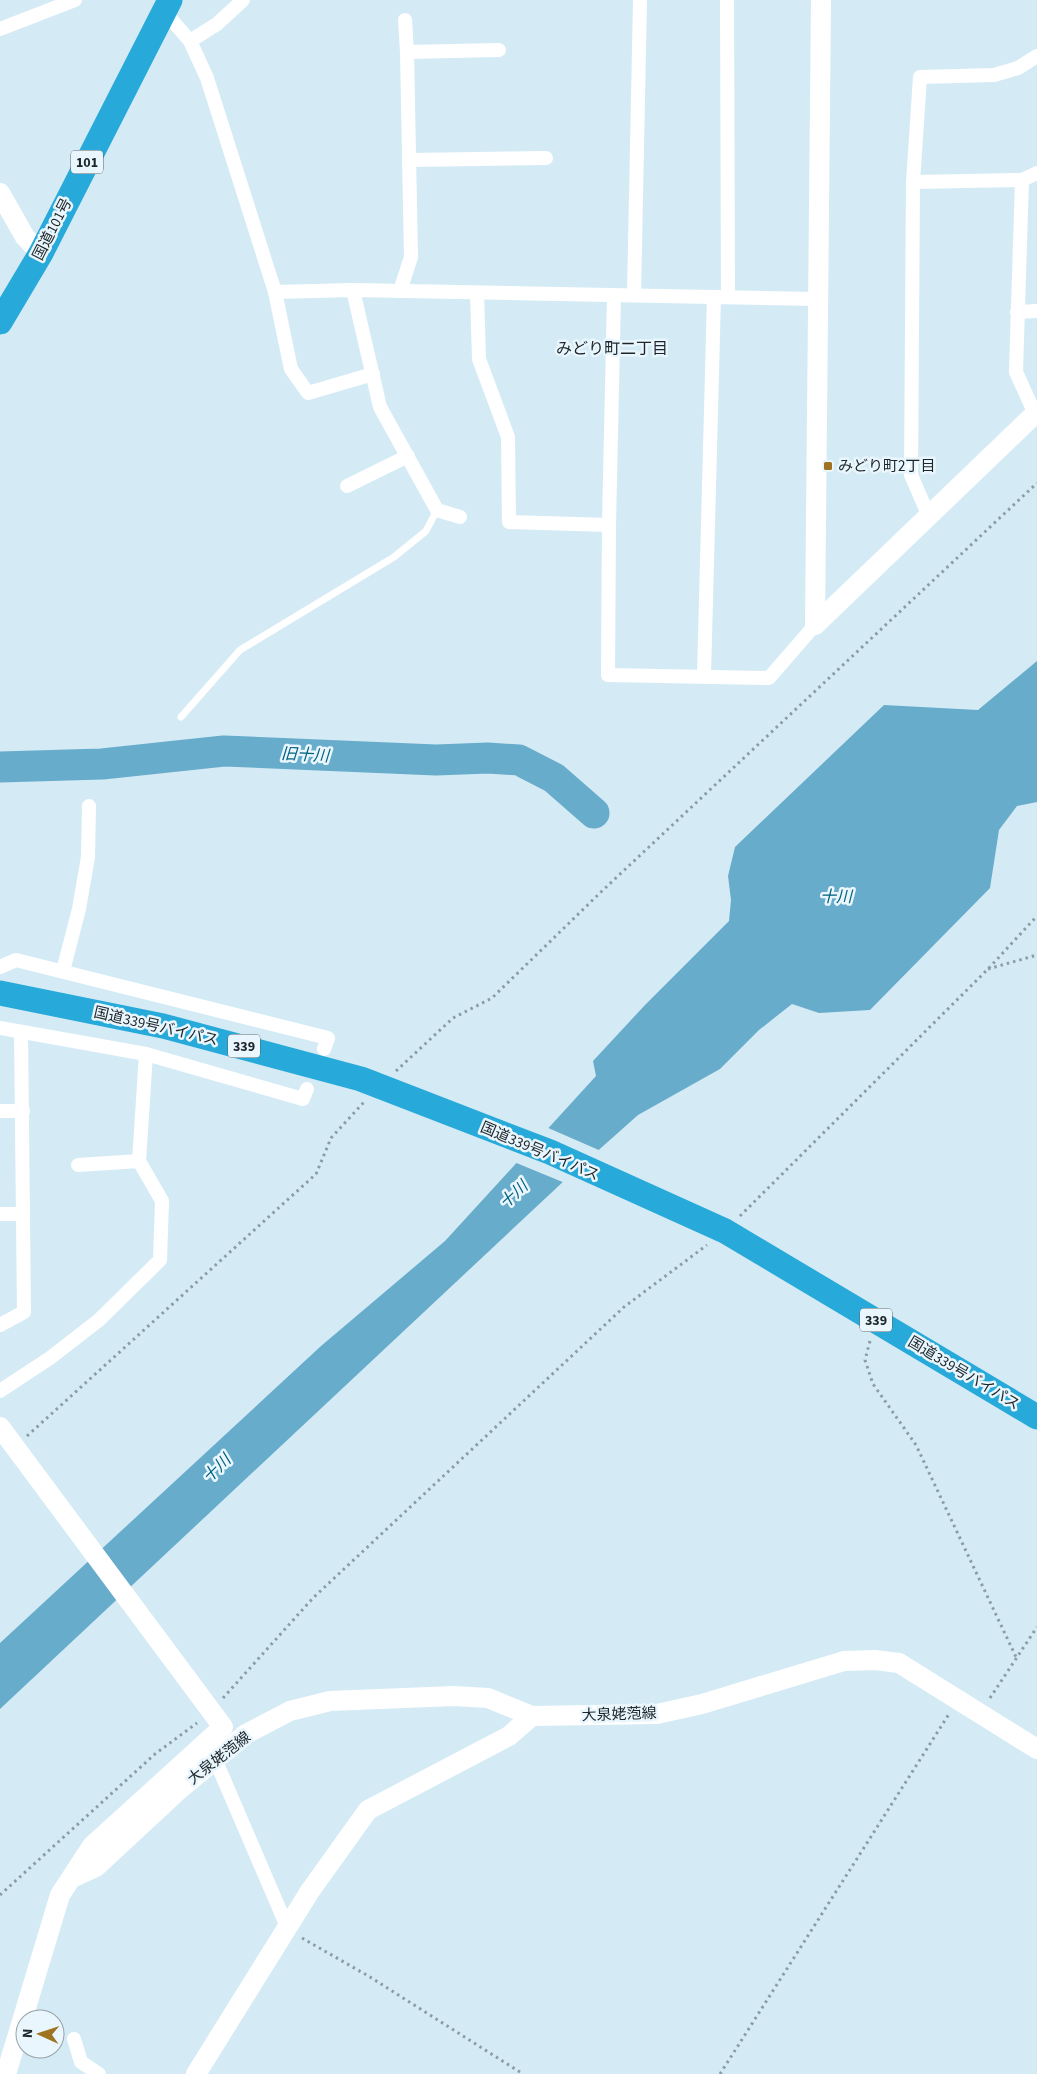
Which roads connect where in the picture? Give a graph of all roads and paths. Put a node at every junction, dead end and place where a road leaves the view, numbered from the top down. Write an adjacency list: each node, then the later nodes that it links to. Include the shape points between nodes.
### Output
1 (75, 0): 8 (street)
2 (244, 0): 9 (street, via 217,24)
3 (640, 0): 25 (street)
4 (727, 0): 26 (street)
5 (821, 0): 27 (main road)
6 (167, 5): 9 (street); 19 (highway, 国道101号 / 101)
7 (405, 20): 11 (street)
8 (0, 29)
9 (190, 40): 22 (street, via 206,78)
10 (499, 50): 11 (street)
11 (407, 52): 14 (street)
12 (1037, 56): 17 (street, via 1018,68 994,75 920,78)
13 (546, 158): 14 (street)
14 (410, 160): 21 (street, via 411,257)
15 (1037, 173): 16 (street)
16 (1022, 180): 17 (street); 29 (street)
17 (913, 182): 37 (street, via 911,475)
18 (0, 193): 19 (main road, via 25,237)
19 (41, 253): 30 (highway, 国道101号 / 101)
20 (353, 290): 21 (street); 22 (street); 31 (street)
21 (400, 291): 23 (street)
22 (275, 292): 31 (street, via 291,369 308,393)
23 (477, 293): 24 (street); 39 (street, via 478,359 508,437 509,522)
24 (614, 294): 25 (street); 39 (street)
25 (634, 295): 26 (street)
26 (721, 297): 27 (street); 41 (street)
27 (817, 299): 40 (main road)
28 (1037, 311): 29 (street)
29 (1017, 312): 32 (street, via 1016,372)
30 (0, 322)
31 (373, 374): 33 (street, via 380,407)
32 (1036, 413): 37 (main road)
33 (408, 456): 35 (street); 36 (street)
34 (1037, 483): 55 (path, via 492,998 453,1018)
35 (347, 486)
36 (437, 510): 38 (street); 42 (lane, via 426,531 394,557 240,650)
37 (928, 514): 40 (main road)
38 (460, 517)
39 (609, 525): 41 (street, via 608,675)
40 (815, 625): 41 (street, via 769,678)
41 (704, 675)
42 (181, 717)
43 (89, 806): 48 (street, via 88,857)
44 (1037, 916): 47 (path)
45 (1037, 955): 47 (path)
46 (0, 967): 48 (street, via 16,960)
47 (988, 969): 62 (path)
48 (63, 971): 52 (street, via 328,1038)
49 (0, 993): 55 (highway, 国道339号バイパス / 339, via 163,1026 259,1050)
50 (0, 1028): 51 (street)
51 (21, 1032): 53 (street); 57 (street)
52 (324, 1049)
53 (146, 1054): 54 (street, via 303,1099); 58 (street)
54 (307, 1089)
55 (387, 1089): 62 (highway, 国道339号バイパス / 339, via 550,1152); 68 (path, via 331,1138 316,1174)
56 (0, 1111): 57 (street)
57 (23, 1111): 61 (street)
58 (139, 1161): 59 (street); 65 (street, via 162,1201 160,1260 99,1320)
59 (78, 1165)
60 (0, 1214): 61 (street)
61 (24, 1214): 64 (street, via 24,1312)
62 (719, 1229): 63 (highway, 国道339号バイパス / 339); 72 (path, via 624,1307 313,1598 227,1694)
63 (875, 1320): 66 (highway, 国道339号バイパス / 339); 70 (path, via 865,1360 873,1384 916,1445)
64 (0, 1325)
65 (0, 1391)
66 (1037, 1417)
67 (0, 1427): 68 (main road, 大泉姥萢線)
68 (15, 1447): 72 (main road, 大泉姥萢線)
69 (1037, 1627): 70 (path)
70 (1016, 1657): 73 (path)
71 (958, 1700): 73 (main road, 大泉姥萢線); 74 (main road, 大泉姥萢線, via 898,1663 844,1660 702,1704 658,1714); 85 (path)
72 (210, 1708): 77 (main road, 大泉姥萢線, via 222,1727 92,1846); 78 (path)
73 (981, 1714): 75 (main road, 大泉姥萢線)
74 (532, 1716): 76 (main road, 大泉姥萢線, via 488,1698 454,1696 330,1701 290,1711 246,1734); 79 (main road, via 509,1736 368,1810 310,1891)
75 (1037, 1749)
76 (215, 1759): 77 (main road, 大泉姥萢線, via 96,1867); 79 (street)
77 (72, 1878): 81 (main road, via 60,1895)
78 (0, 1895)
79 (288, 1930): 83 (main road); 84 (path, via 370,1977)
80 (74, 2039): 82 (street, via 81,2062)
81 (6, 2074)
82 (99, 2074)
83 (196, 2074)
84 (523, 2074)
85 (720, 2074)

